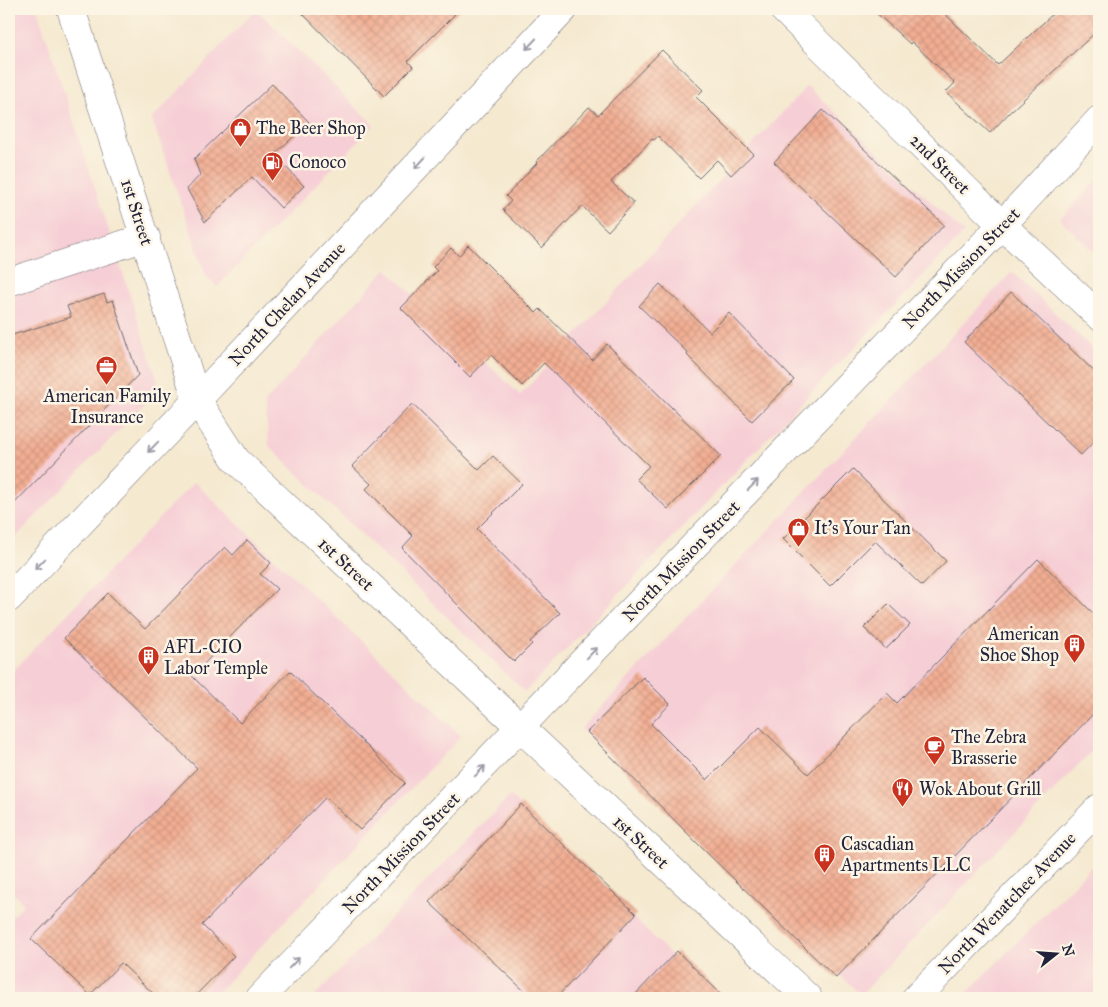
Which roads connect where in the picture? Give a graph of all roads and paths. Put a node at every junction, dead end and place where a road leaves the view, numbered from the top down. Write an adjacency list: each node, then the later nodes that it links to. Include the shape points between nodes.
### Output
1 (71, 9): 6 (main road, 1st Street)
2 (564, 9): 9 (main road, North Chelan Avenue, one-way to 9)
3 (783, 9): 5 (main road, 2nd Street)
4 (1099, 120): 5 (main road, North Mission Street)
5 (1002, 225): 8 (main road, 2nd Street); 11 (main road, North Mission Street, one-way to 5)
6 (146, 238): 7 (main road); 9 (main road, 1st Street)
7 (9, 282)
8 (1099, 316)
9 (197, 400): 10 (main road, North Chelan Avenue, one-way to 10); 11 (main road, 1st Street, via 236,460)
10 (9, 598)
11 (520, 728): 13 (main road, North Mission Street, one-way to 11); 14 (main road, 1st Street)
12 (1099, 808): 15 (main road, North Wenatchee Avenue)
13 (260, 998)
14 (808, 998)
15 (916, 998)

